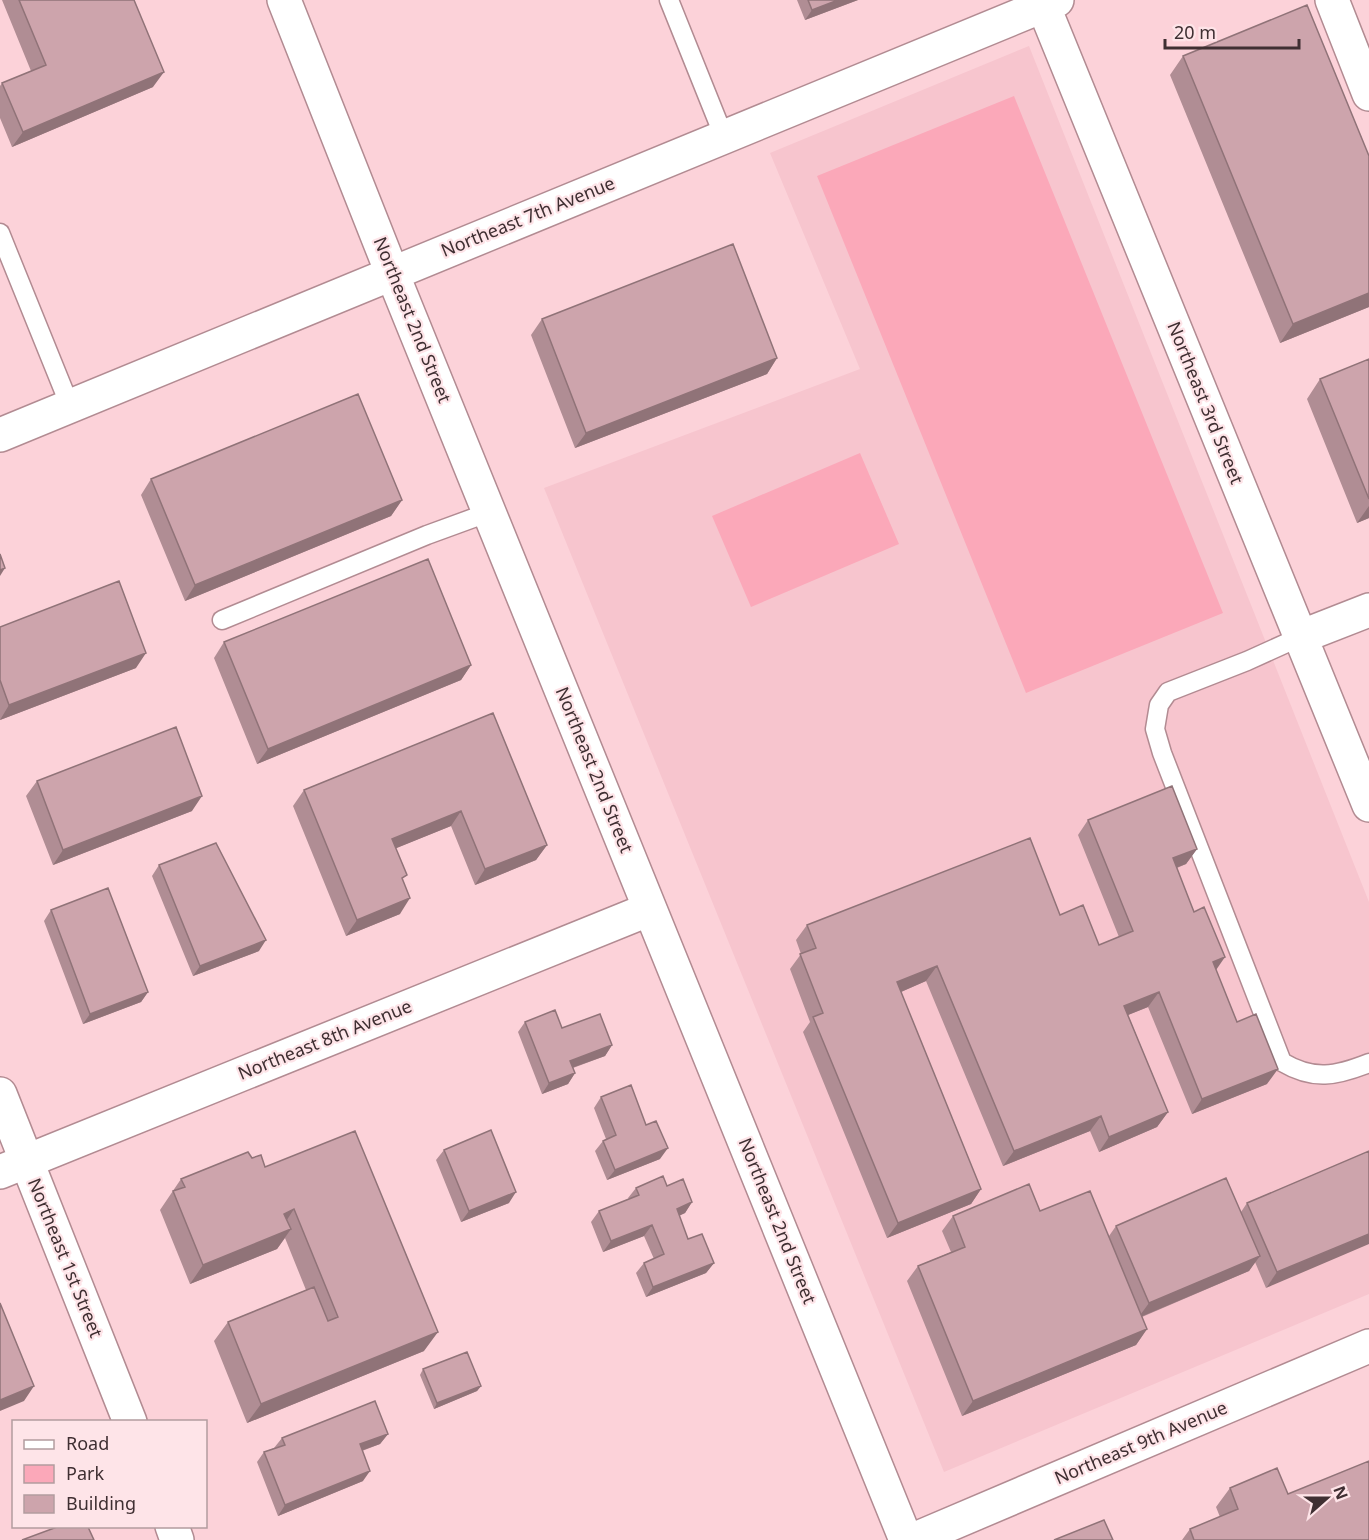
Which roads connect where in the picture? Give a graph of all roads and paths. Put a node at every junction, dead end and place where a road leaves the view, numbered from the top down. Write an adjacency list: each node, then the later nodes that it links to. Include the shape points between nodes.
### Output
1 (284, 0): 8 (street, Northeast 2nd Street)
2 (669, 0): 6 (lane)
3 (1332, 0): 5 (street)
4 (1047, 2): 6 (street, Northeast 7th Avenue); 14 (street, Northeast 3rd Street)
5 (1369, 94)
6 (724, 137): 8 (street, Northeast 7th Avenue)
7 (0, 233): 9 (lane)
8 (392, 273): 9 (street, Northeast 7th Avenue); 11 (street, Northeast 2nd Street)
9 (70, 406): 10 (street, Northeast 7th Avenue)
10 (0, 435)
11 (490, 512): 13 (lane); 16 (street, Northeast 2nd Street)
12 (1369, 610): 14 (street)
13 (222, 620)
14 (1300, 638): 15 (street, Northeast 3rd Street); 17 (lane, via 1168,692 1159,705 1155,729 1282,1062 1297,1071 1323,1076)
15 (1369, 805)
16 (650, 909): 19 (street, Northeast 8th Avenue); 22 (street, Northeast 2nd Street)
17 (1369, 1063)
18 (0, 1094): 19 (street, Northeast 1st Street)
19 (13, 1166): 21 (street, Northeast 1st Street)
20 (1369, 1346): 23 (street, Northeast 9th Avenue)
21 (129, 1420)
22 (906, 1540)
23 (913, 1540)

